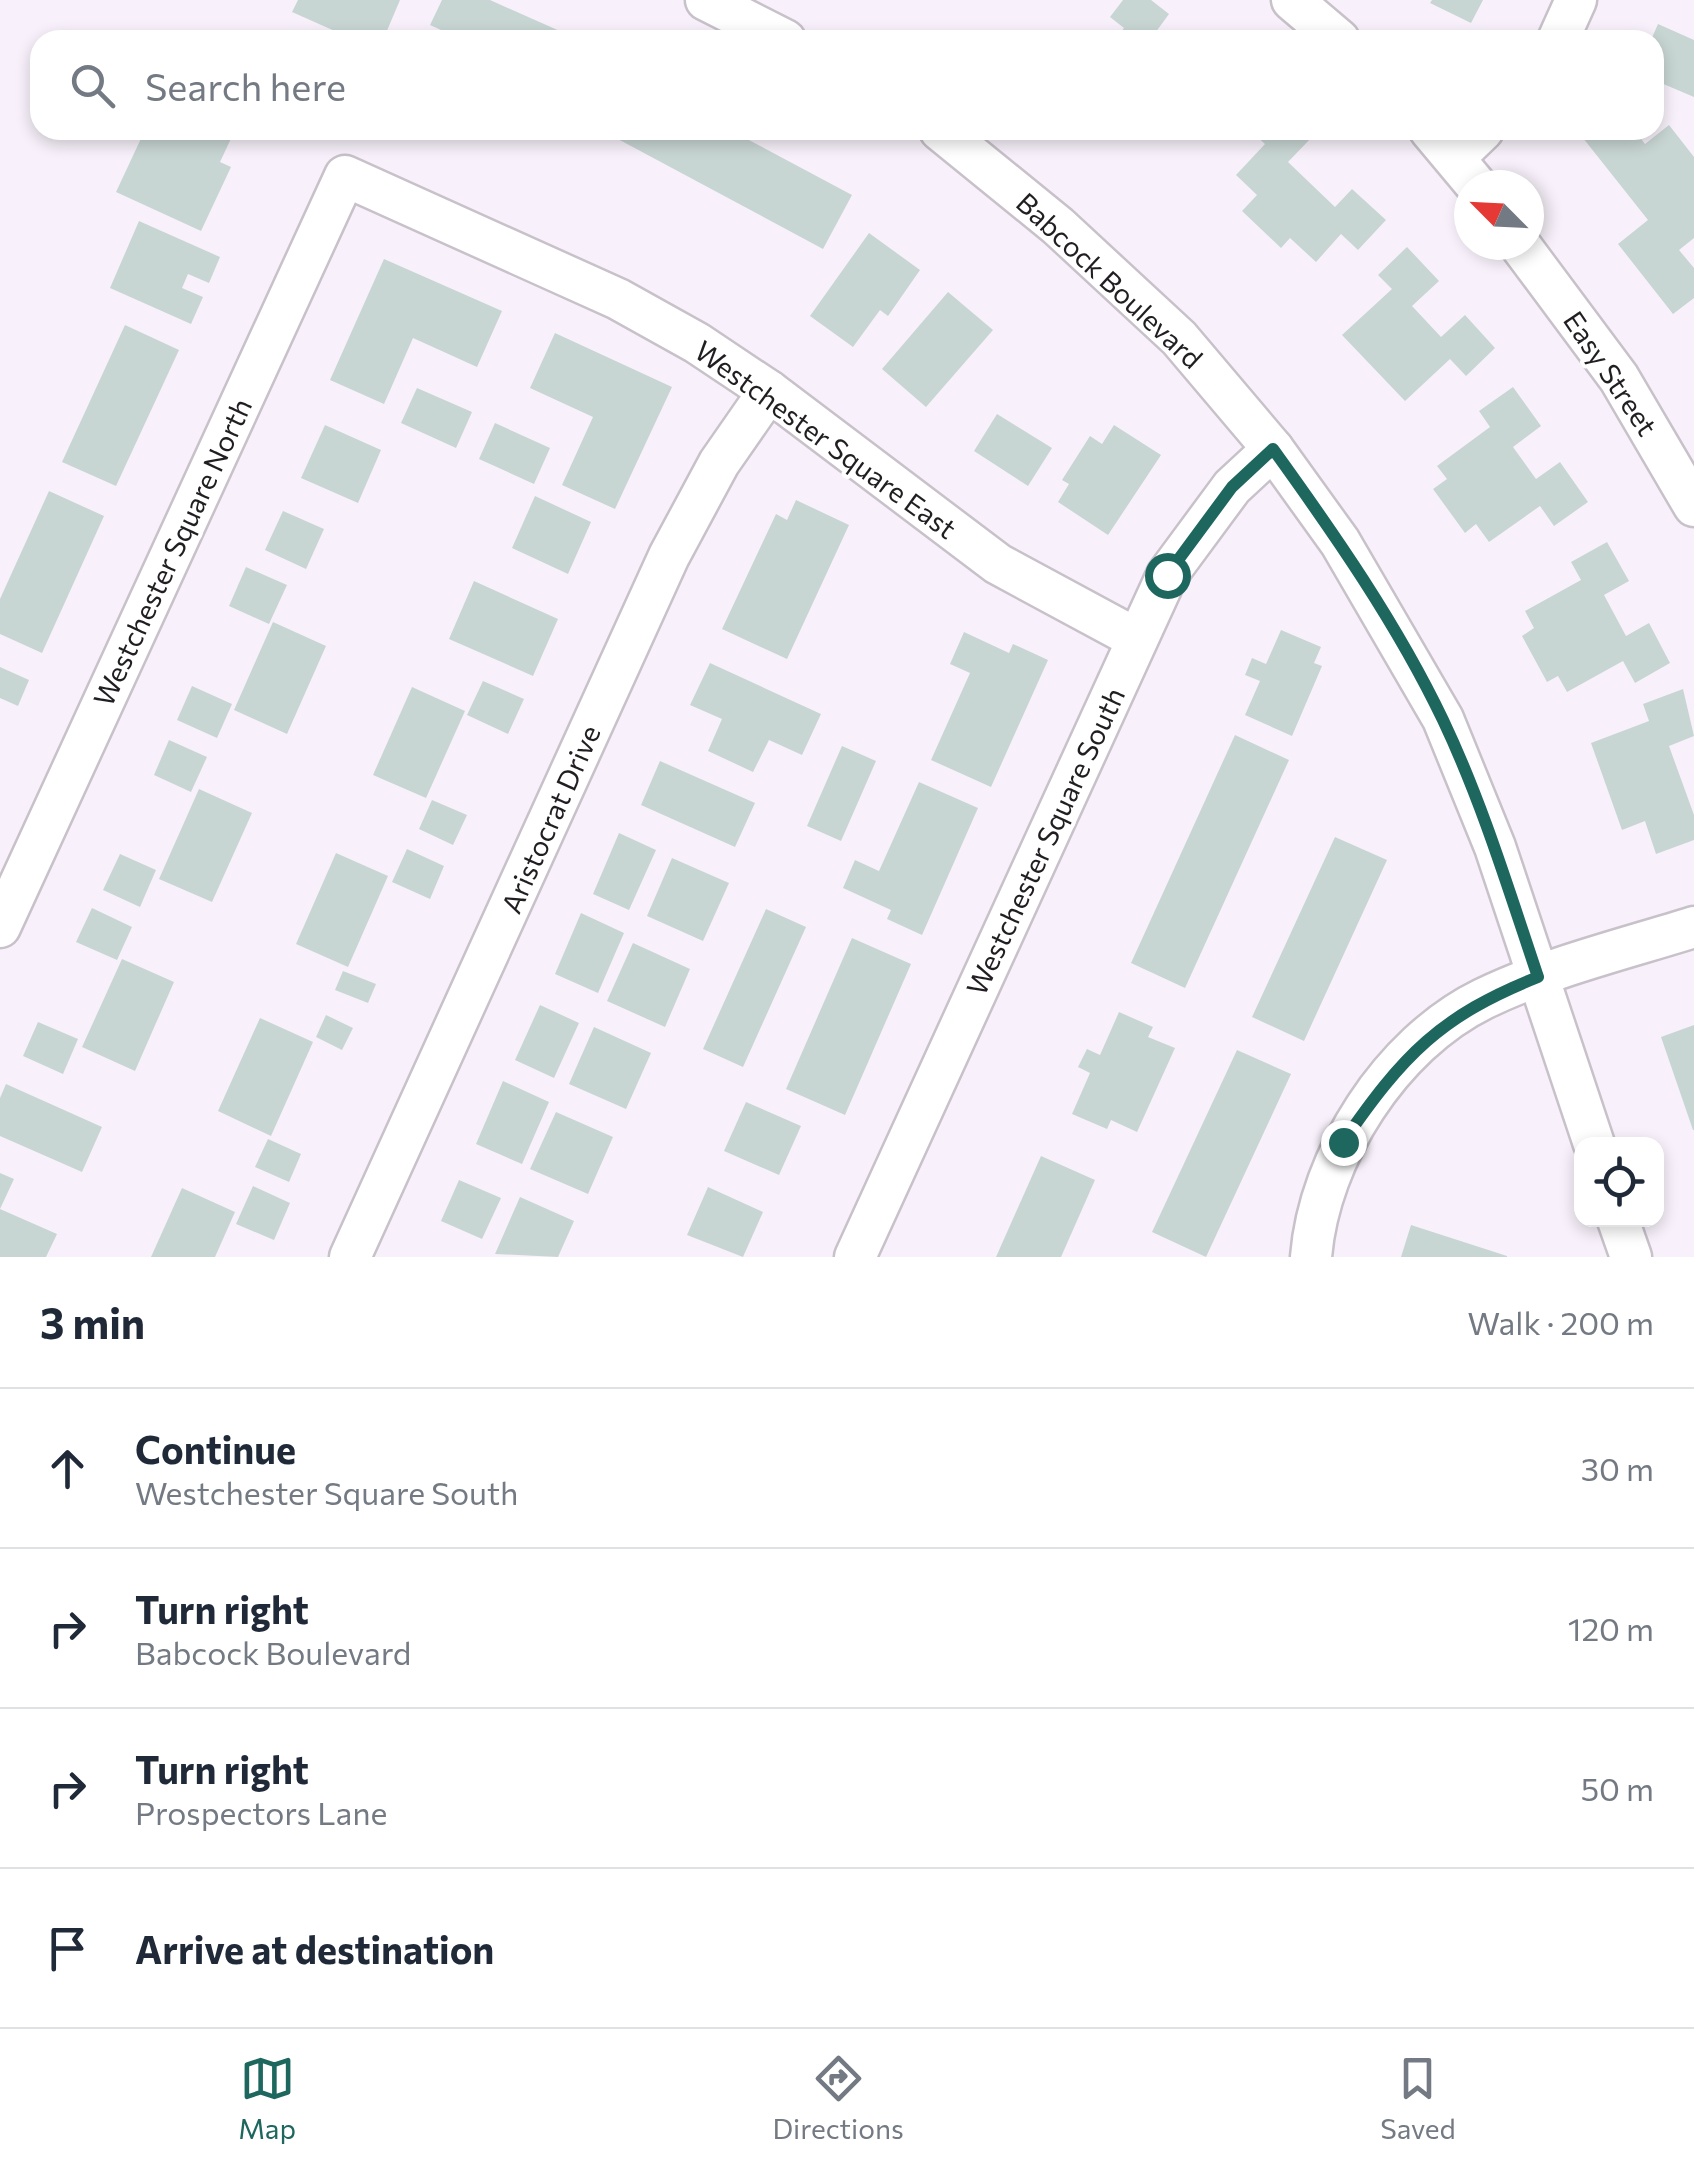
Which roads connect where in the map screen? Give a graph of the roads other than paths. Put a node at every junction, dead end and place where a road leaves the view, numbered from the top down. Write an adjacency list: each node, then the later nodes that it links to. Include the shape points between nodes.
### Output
1 (706, 0): 4 (street)
2 (1292, 0): 5 (street)
3 (1576, 0): 6 (street)
4 (765, 30)
5 (1327, 30)
6 (1562, 30)
7 (952, 140): 11 (street, Babcock Boulevard, via 1179,338)
8 (345, 176): 10 (street, Westchester Square East, via 618,300); 14 (street, Westchester Square North)
9 (1531, 260): 12 (street, Easy Street, via 1619,378)
10 (769, 391): 13 (street, Westchester Square East, via 998,564); 19 (street, Aristocrat Drive, via 719,463 669,556)
11 (1273, 449): 13 (street, Westchester Square South, via 1198,528); 16 (street, Babcock Boulevard, via 1340,542 1443,719)
12 (1694, 506)
13 (1137, 639): 20 (street, Westchester Square South)
14 (0, 927)
15 (1694, 927): 16 (street)
16 (1538, 977): 17 (street, Babcock Boulevard); 21 (street, via 1480,1000 1434,1033 1384,1083 1326,1179 1314,1217)
17 (1592, 1137)
18 (1620, 1227): 22 (street)
19 (350, 1257)
20 (855, 1257)
21 (1312, 1257)
22 (1631, 1257)

